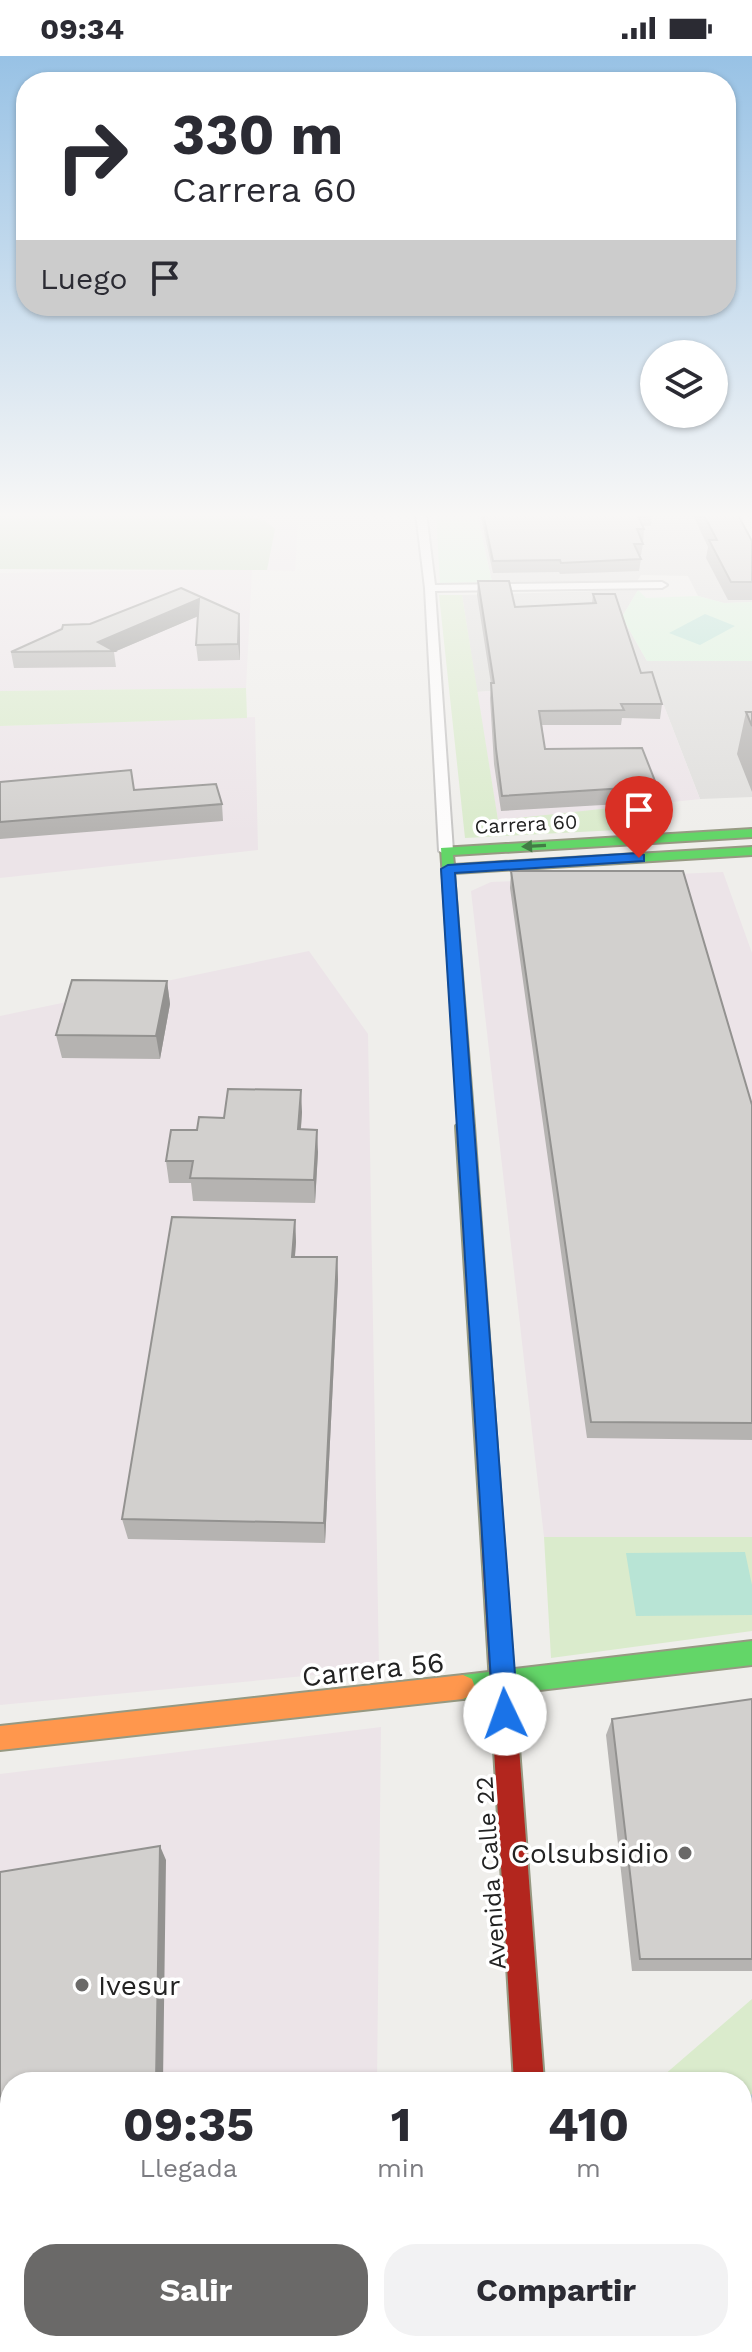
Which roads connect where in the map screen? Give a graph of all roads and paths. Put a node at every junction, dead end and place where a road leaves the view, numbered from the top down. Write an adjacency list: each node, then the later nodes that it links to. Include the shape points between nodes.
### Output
1 (432, 620): 5 (street, Avenida Calle 22)
2 (752, 833): 3 (street, Carrera 60)
3 (692, 846): 4 (street, Carrera 60); 5 (street, Carrera 60)
4 (752, 851)
5 (447, 860): 7 (street, Avenida Calle 22)
6 (752, 1653): 7 (street, Carrera 56)
7 (503, 1683): 8 (street, Carrera 56); 9 (street, Avenida Calle 22)
8 (0, 1738)
9 (528, 2072)

